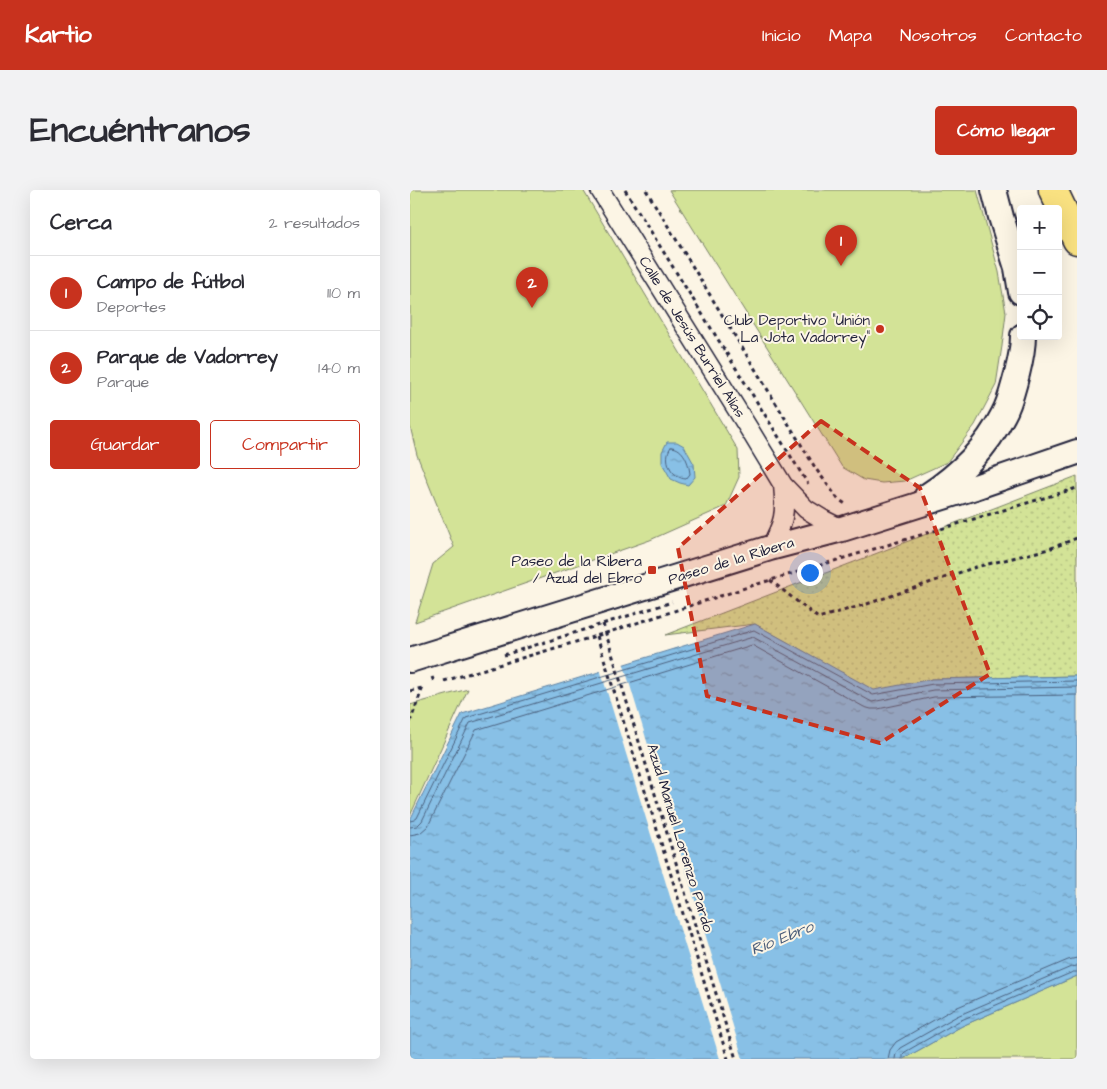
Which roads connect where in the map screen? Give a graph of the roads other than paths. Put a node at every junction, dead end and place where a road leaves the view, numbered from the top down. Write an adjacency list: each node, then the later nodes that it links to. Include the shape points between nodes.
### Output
1 (600, 190): 8 (street, Calle de Jesús Burriel Alías)
2 (994, 190): 5 (main road)
3 (1053, 190): 4 (highway)
4 (1077, 240)
5 (1017, 268)
6 (1023, 340): 9 (main road, via 1021,359 1004,414 985,444 967,465)
7 (1077, 452): 9 (main road, Paseo de la Ribera)
8 (783, 485): 10 (street, Calle de Jesús Burriel Alías, via 806,509 824,520); 11 (street, Calle de Jesús Burriel Alías, via 784,517)
9 (909, 508): 10 (main road, Paseo de la Ribera)
10 (852, 525): 11 (main road, Paseo de la Ribera)
11 (770, 548): 12 (main road, Paseo de la Ribera)
12 (410, 660)

